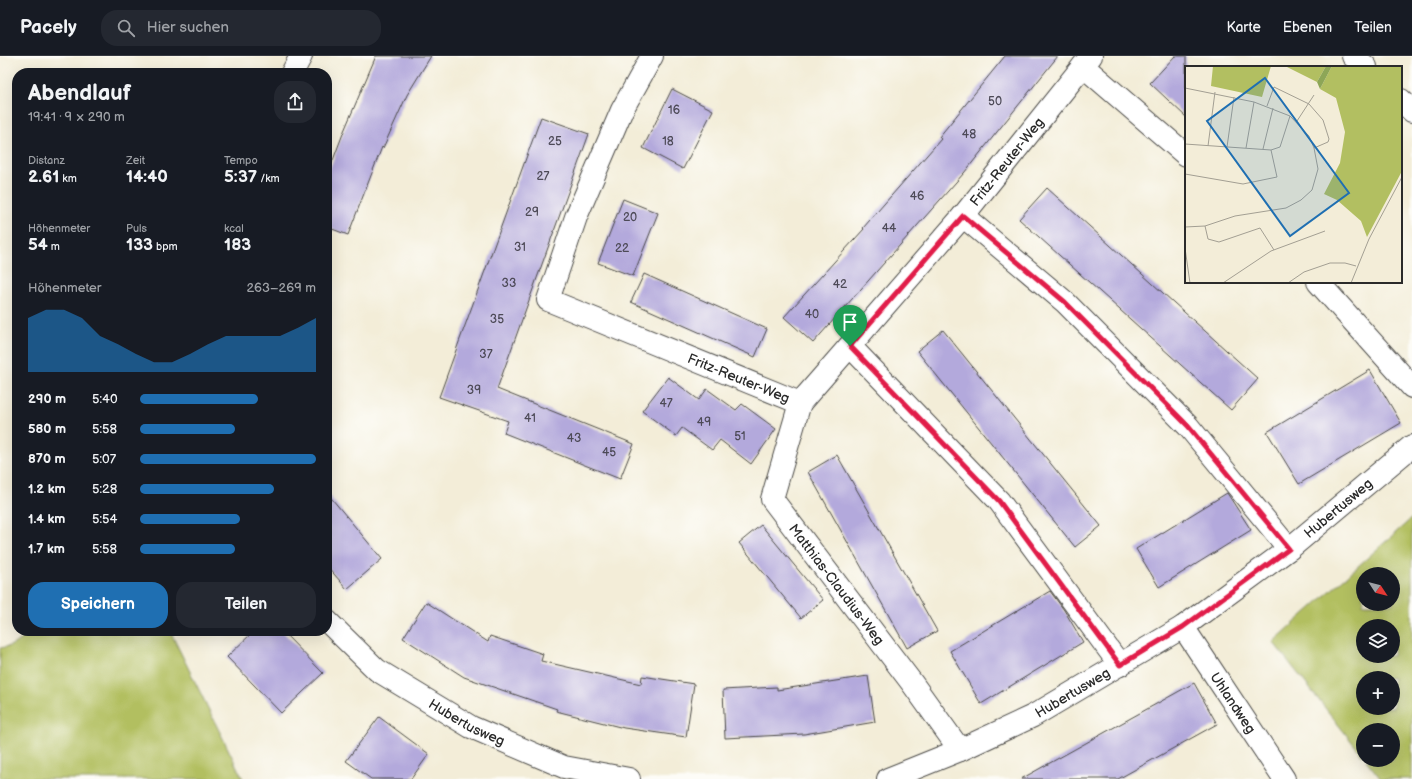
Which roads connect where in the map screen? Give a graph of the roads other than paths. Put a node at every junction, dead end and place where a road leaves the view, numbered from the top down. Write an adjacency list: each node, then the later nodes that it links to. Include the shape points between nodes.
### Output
1 (300, 56): 6 (street)
2 (652, 56): 14 (street, Fritz-Reuter-Weg, via 622,110 580,210 548,300)
3 (1354, 56): 5 (street)
4 (1087, 61): 9 (street); 10 (street, Fritz-Reuter-Weg)
5 (1365, 66)
6 (294, 68)
7 (1402, 101): 8 (street)
8 (1412, 111)
9 (1185, 154)
10 (963, 216): 12 (street, Fritz-Reuter-Weg); 16 (street, via 1065,302 1188,426)
11 (1319, 283): 13 (street)
12 (850, 346): 14 (street, Fritz-Reuter-Weg); 19 (street, via 999,501)
13 (1412, 387)
14 (800, 403): 20 (street, Matthias-Claudius-Weg, via 772,499)
15 (1412, 446): 16 (street, Hubertusweg)
16 (1289, 549): 18 (street, Hubertusweg)
17 (332, 627): 21 (street, Hubertusweg, via 377,670 471,727)
18 (1183, 627): 19 (street, Hubertusweg); 24 (street, Uhlandweg)
19 (1120, 665): 20 (street, Hubertusweg, via 1033,716)
20 (960, 750): 23 (street, Hubertusweg)
21 (563, 773): 22 (street, Hubertusweg)
22 (629, 779)
23 (888, 779)
24 (1284, 779)

